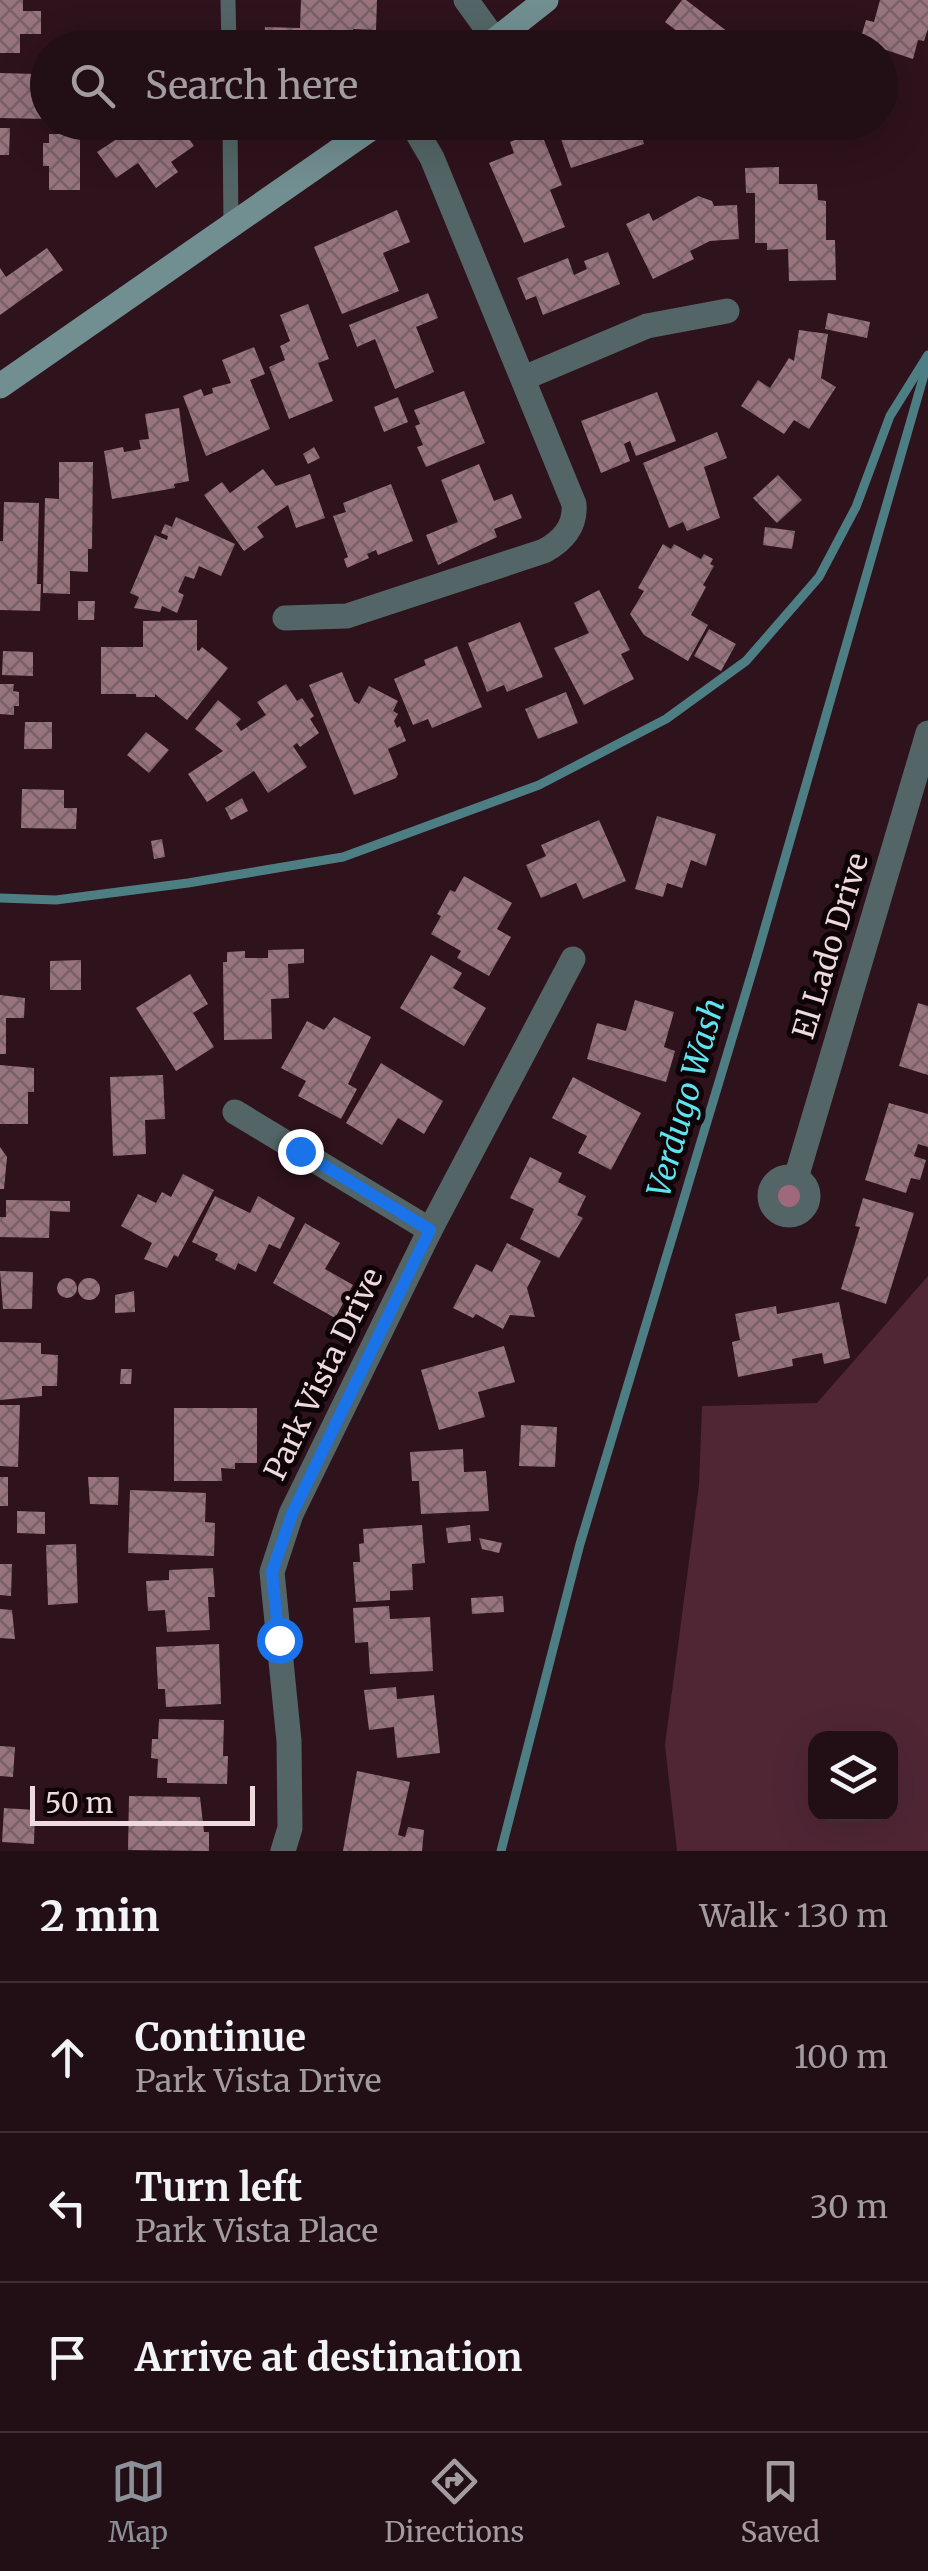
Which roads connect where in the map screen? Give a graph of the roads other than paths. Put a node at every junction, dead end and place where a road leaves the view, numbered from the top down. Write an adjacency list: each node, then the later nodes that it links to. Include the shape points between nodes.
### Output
1 (228, 0): 4 (lane)
2 (466, 0): 5 (street)
3 (546, 0): 6 (street)
4 (229, 30)
5 (482, 30)
6 (508, 30)
7 (230, 140): 10 (lane)
8 (354, 140): 10 (street)
9 (422, 140): 12 (street)
10 (231, 227): 13 (street)
11 (727, 311): 12 (street, via 647,326)
12 (524, 378): 14 (street, via 574,504 567,533 544,551 347,616)
13 (0, 386)
14 (285, 618)
15 (928, 733): 18 (street, El Lado Drive)
16 (573, 959): 19 (street, Park Vista Drive)
17 (236, 1112): 19 (street)
18 (796, 1178)
19 (430, 1230): 20 (street, Park Vista Drive, via 292,1514 272,1572 288,1741 290,1828)
20 (282, 1851)

